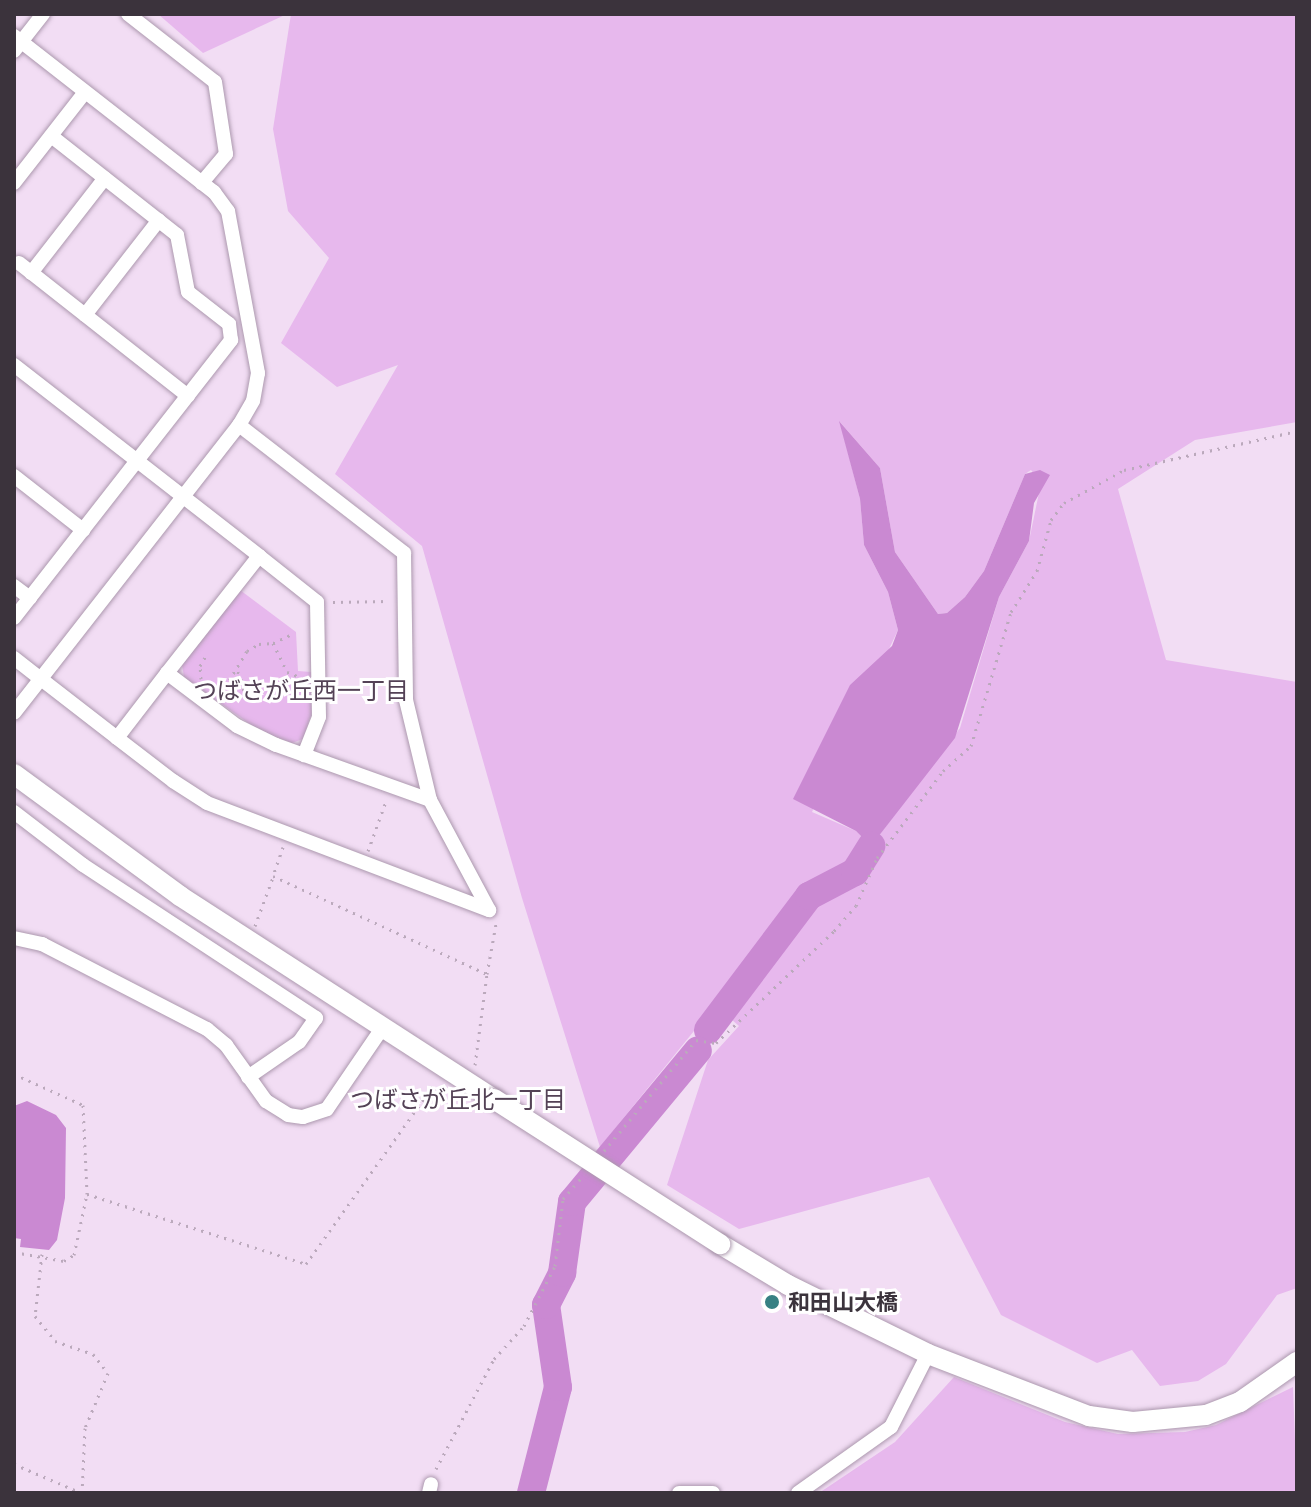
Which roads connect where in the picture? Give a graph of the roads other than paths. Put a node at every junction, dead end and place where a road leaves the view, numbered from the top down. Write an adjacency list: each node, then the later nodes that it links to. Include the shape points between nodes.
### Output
1 (43, 14): 3 (street)
2 (128, 14): 8 (street, via 215,82 226,154)
3 (16, 43): 4 (street)
4 (85, 92): 5 (street); 8 (street)
5 (51, 136): 6 (street); 7 (street)
6 (105, 178): 9 (street); 11 (street)
7 (14, 183)
8 (202, 183): 15 (street, via 228,211 242,263 258,373 253,401)
9 (159, 220): 12 (street); 14 (street, via 177,235 188,292 229,324 231,340)
10 (19, 263): 11 (street)
11 (31, 273): 12 (street)
12 (85, 315): 14 (street)
13 (14, 365): 16 (street)
14 (188, 396): 16 (street)
15 (239, 425): 18 (street); 31 (street, via 404,553 406,700)
16 (138, 460): 18 (street); 19 (street)
17 (14, 476): 19 (street)
18 (183, 496): 20 (street); 26 (street)
19 (83, 530): 22 (street)
20 (259, 556): 25 (street); 29 (street, via 317,602 319,717)
21 (14, 586): 22 (street)
22 (30, 598): 23 (street)
23 (14, 618)
24 (14, 658): 26 (street)
25 (167, 673): 28 (street); 29 (street, via 237,726)
26 (41, 679): 27 (street); 28 (street)
27 (14, 713)
28 (117, 738): 31 (street, via 207,803 489,910)
29 (304, 755): 31 (street)
30 (14, 774): 34 (street, via 249,941)
31 (430, 800)
32 (14, 812): 35 (street, via 83,865 316,1018 299,1042)
33 (14, 938): 35 (street, via 42,944 207,1029 226,1045)
34 (383, 1027): 35 (street, via 337,1098 314,1115 275,1109); 36 (street, bridge, via 788,1285)
35 (248, 1077)
36 (928, 1354): 37 (street, via 1089,1416 1133,1422 1206,1415 1263,1389); 40 (street, via 891,1427)
37 (1297, 1362)
38 (679, 1493): 39 (street)
39 (713, 1493)
40 (798, 1493)

